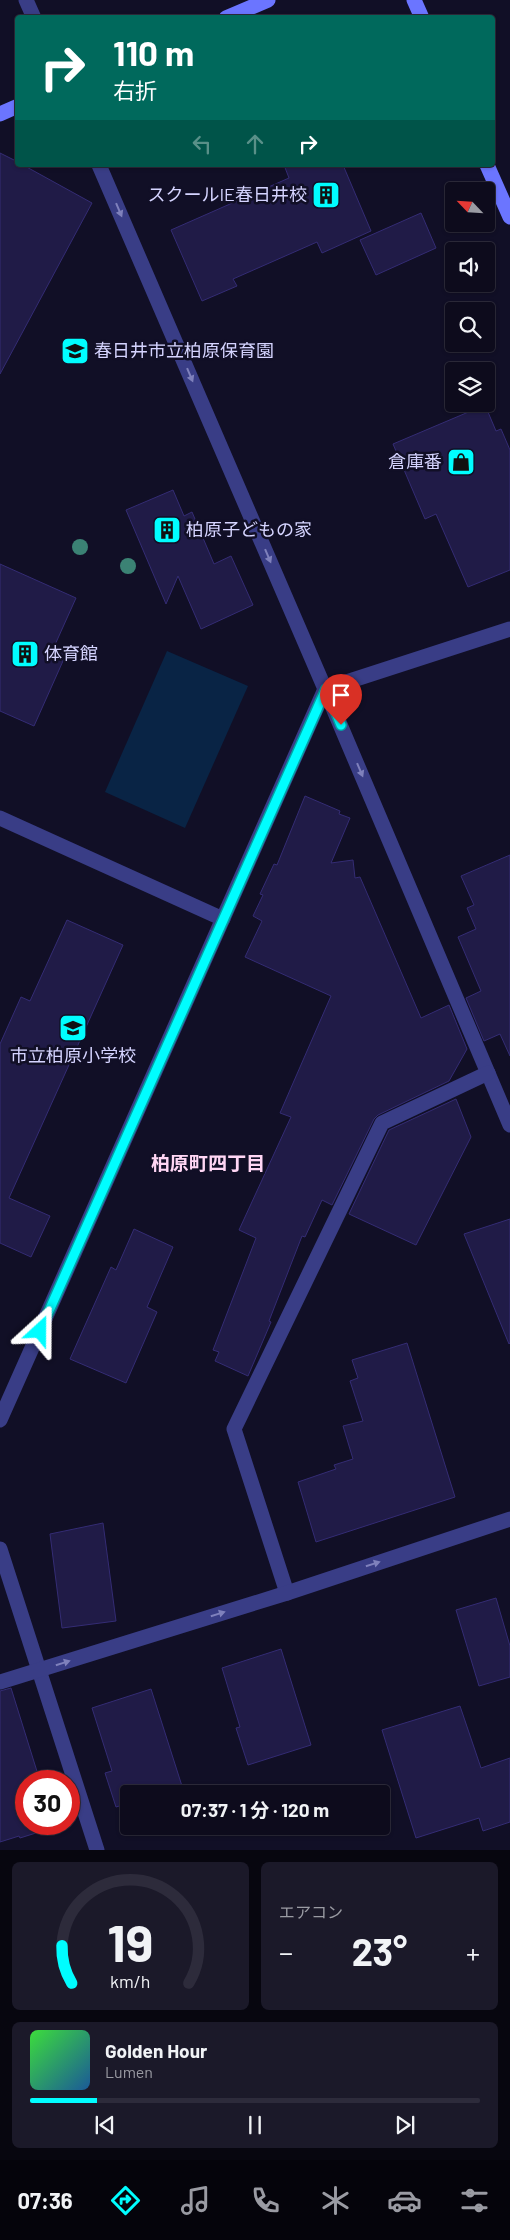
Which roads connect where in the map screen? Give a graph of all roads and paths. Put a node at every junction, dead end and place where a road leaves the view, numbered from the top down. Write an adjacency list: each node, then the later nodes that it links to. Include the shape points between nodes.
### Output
1 (26, 0): 4 (street)
2 (268, 0): 5 (main road)
3 (414, 0): 6 (main road)
4 (33, 15)
5 (233, 15)
6 (421, 15)
7 (15, 107): 8 (main road)
8 (0, 114)
9 (100, 167): 13 (street, one-way to 13)
10 (488, 167): 11 (main road)
11 (510, 217)
12 (510, 629): 13 (street)
13 (326, 689): 15 (street); 16 (street, one-way to 16)
14 (0, 818): 15 (street)
15 (222, 919): 18 (street)
16 (488, 1073): 17 (street); 21 (street, via 382,1123 234,1429)
17 (510, 1125)
18 (0, 1420)
19 (510, 1519): 21 (street, one-way to 19)
20 (0, 1548): 22 (street)
21 (287, 1593): 22 (street, one-way to 21)
22 (39, 1670): 23 (street); 24 (street)
23 (0, 1682)
24 (97, 1850)

